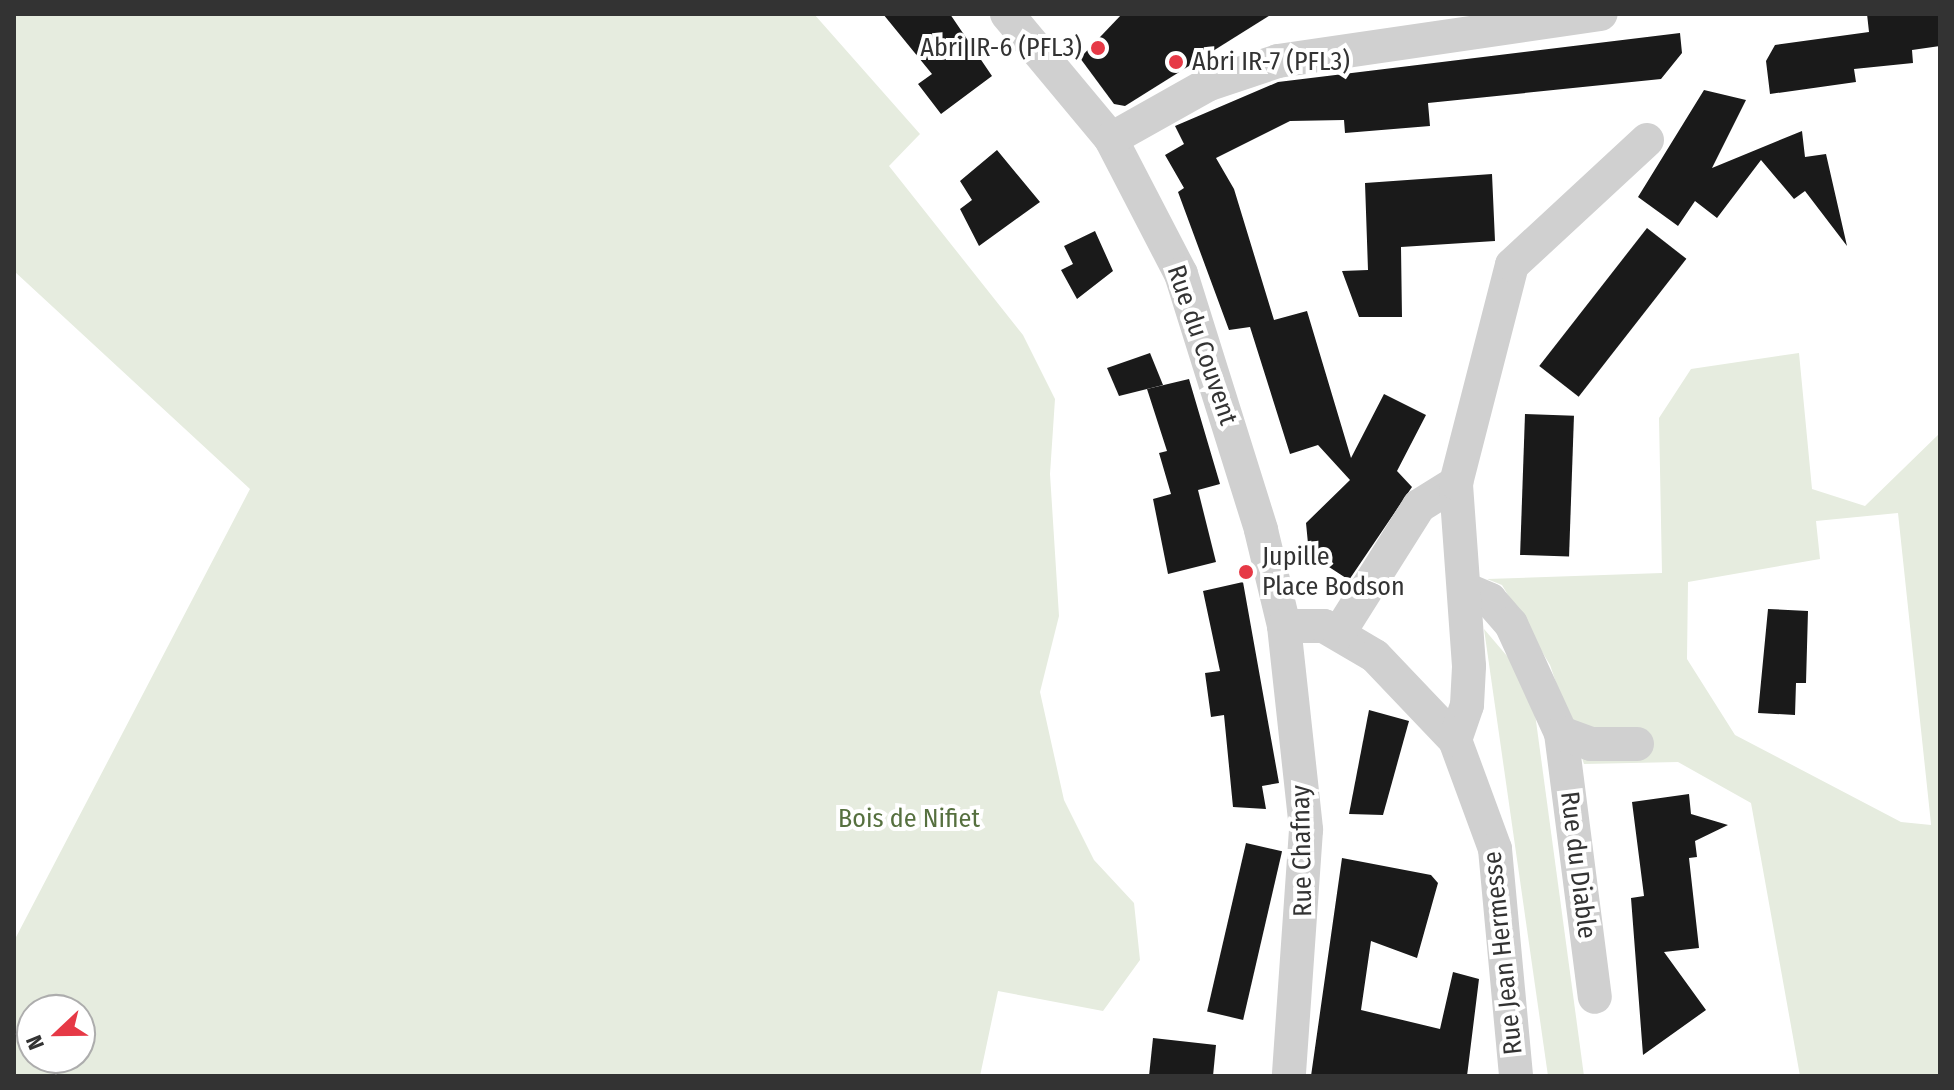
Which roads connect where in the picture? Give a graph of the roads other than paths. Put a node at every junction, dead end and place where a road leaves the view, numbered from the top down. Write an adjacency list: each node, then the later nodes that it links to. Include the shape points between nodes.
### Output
1 (1007, 14): 3 (street, Rue du Couvent)
2 (1601, 14): 3 (street, via 1278,61 1209,84)
3 (1111, 139): 7 (street, Rue du Couvent, via 1181,274)
4 (1647, 140): 5 (street, via 1512,265)
5 (1456, 483): 6 (street); 8 (street, via 1419,506)
6 (1467, 590): 9 (street, Rue du Diable, via 1490,600 1511,624); 10 (street, via 1467,705)
7 (1284, 626): 8 (street); 13 (street, Rue Chafnay, via 1308,880)
8 (1339, 633): 10 (street, Rue Jean Hermesse, via 1406,681)
9 (1561, 733): 11 (street, via 1591,744); 12 (street, Rue du Diable)
10 (1455, 740): 14 (street, Rue Jean Hermesse, via 1495,849)
11 (1637, 744)
12 (1595, 997)
13 (1289, 1076)
14 (1516, 1076)

